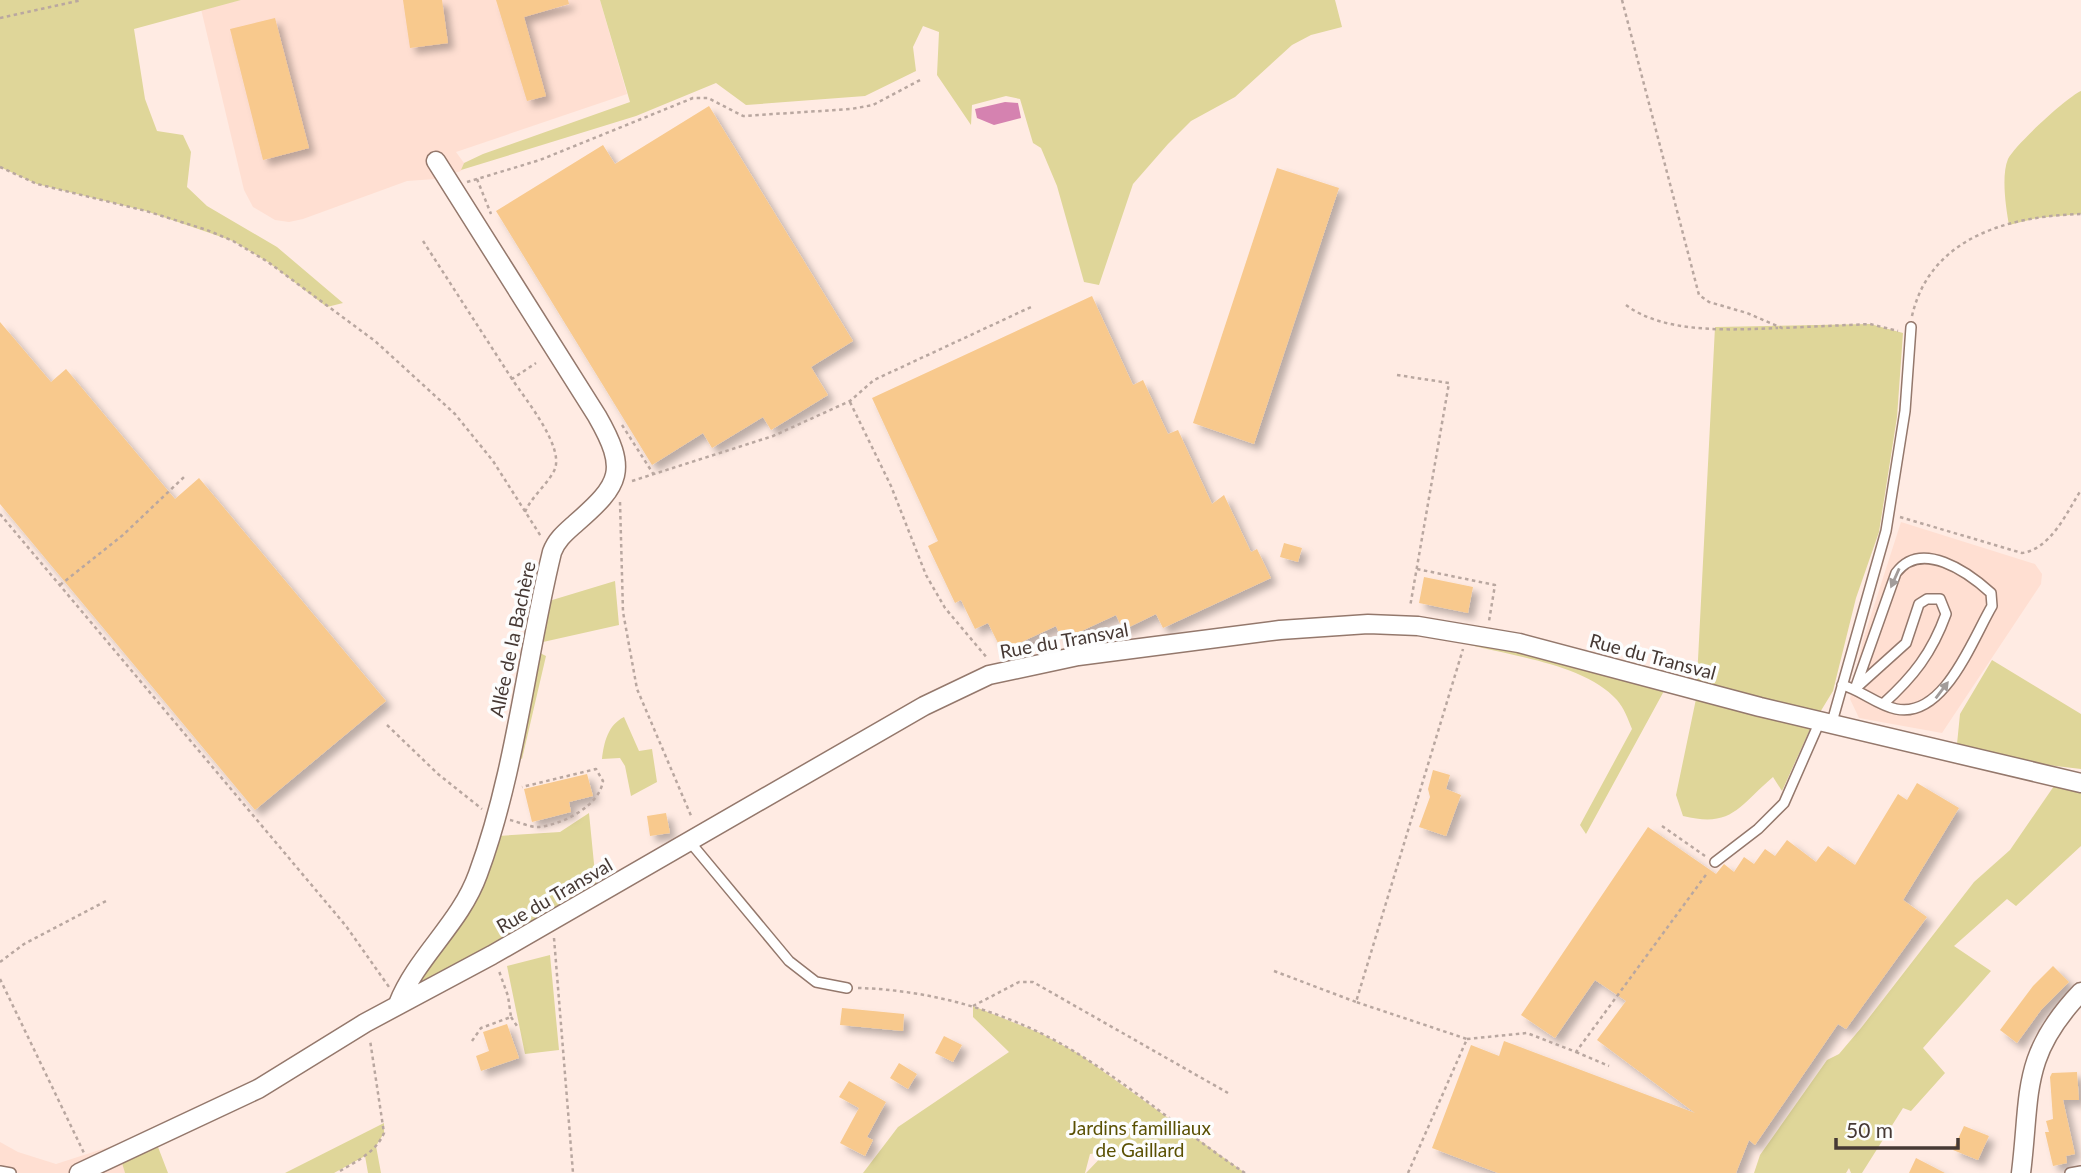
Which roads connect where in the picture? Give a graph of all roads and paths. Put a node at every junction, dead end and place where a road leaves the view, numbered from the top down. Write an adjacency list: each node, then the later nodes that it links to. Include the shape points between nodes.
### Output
1 (82, 0): 3 (path)
2 (1622, 0): 13 (path, via 1697,292 1709,302)
3 (0, 18)
4 (922, 79): 7 (path, via 873,106 851,109 743,116 708,98 693,98 540,160)
5 (436, 161): 7 (street)
6 (0, 167): 22 (path, via 37,184 206,230 268,262 375,341 455,414 494,461)
7 (450, 186): 20 (street, via 606,431 614,450)
8 (2081, 215): 12 (path, via 2010,225 1980,234 1949,252 1925,280)
9 (423, 241): 17 (path)
10 (1626, 305): 13 (path, via 1642,316 1674,323)
11 (1031, 307): 18 (path, via 874,380)
12 (1911, 327): 14 (lane)
13 (1782, 328): 14 (path, via 1870,324)
14 (1910, 337): 23 (lane, via 1905,411)
15 (536, 363): 17 (path)
16 (1397, 375): 26 (path, via 1449,383)
17 (512, 379): 22 (path, via 557,451 554,472)
18 (850, 401): 20 (path, via 773,436 637,481); 31 (path, via 891,486 926,575 945,608)
19 (184, 477): 27 (path, via 123,535)
20 (614, 482): 25 (street, Allée de la Bachère, via 602,500 559,538); 41 (path, via 620,501 623,612 637,689)
21 (2081, 490): 23 (path, via 2046,540 2022,553)
22 (525, 512): 25 (path)
23 (1888, 513): 32 (lane)
24 (0, 514): 27 (path)
25 (552, 552): 38 (street, Allée de la Bachère)
26 (1418, 569): 28 (path); 29 (path, via 1495,585)
27 (60, 585): 52 (path, via 346,926)
28 (1410, 603)
29 (1486, 637): 31 (street, Rue du Transval, via 1390,624 1304,628 1078,656); 35 (street, Rue du Transval)
30 (1464, 644): 51 (path)
31 (999, 672): 41 (street, Rue du Transval, via 924,706)
32 (1842, 685): 33 (lane); 35 (lane)
33 (1855, 689): 34 (lane); 34 (lane, via 1906,643 1919,604 1940,599 1946,614 1933,647 1911,678); 34 (lane, one-way to 33, via 1919,708 1944,690 1993,601 1989,591 1960,569 1919,557 1900,566)
34 (1883, 704)
35 (1826, 721): 37 (street, Rue du Transval, via 1898,746); 42 (lane, via 1784,803)
36 (387, 725): 39 (path, via 467,798)
37 (2081, 783)
38 (500, 796): 39 (street, Allée de la Bachère); 39 (path, via 587,770 599,772 603,781 598,796 565,820 537,827)
39 (495, 816): 52 (street, Allée de la Bachère, via 464,905 412,972)
40 (1662, 826): 42 (path)
41 (695, 839): 44 (street, Rue du Transval); 49 (lane, via 789,961 816,982)
42 (1715, 862): 59 (path)
43 (106, 901): 46 (path, via 24,944)
44 (552, 920): 45 (street, Rue du Transval); 67 (path)
45 (492, 955): 52 (street, Rue du Transval); 54 (path, via 508,996)
46 (0, 962)
47 (1274, 971): 51 (path)
48 (0, 979): 62 (path)
49 (848, 988): 53 (path, via 939,997)
50 (2081, 992): 70 (street, via 2047,1033 2032,1069)
51 (1356, 1002): 57 (path)
52 (398, 1004): 55 (street, Rue du Transval)
53 (973, 1006): 61 (path, via 1019,982 1033,982); 68 (path, via 1079,1054)
54 (510, 1017): 56 (path); 58 (path, via 481,1028)
55 (365, 1023): 62 (street, Rue du Transval, via 258,1089); 64 (path, via 384,1133 365,1156)
56 (517, 1026)
57 (1467, 1039): 59 (path, via 1527,1033); 69 (path)
58 (472, 1041)
59 (1576, 1052): 60 (path)
60 (1609, 1066)
61 (1228, 1093)
62 (84, 1169)
63 (0, 1171): 66 (lane)
64 (340, 1171)
65 (2081, 1171): 71 (lane)
66 (11, 1173)
67 (573, 1173)
68 (1245, 1173)
69 (1408, 1173)
70 (2021, 1173)
71 (2070, 1173)

